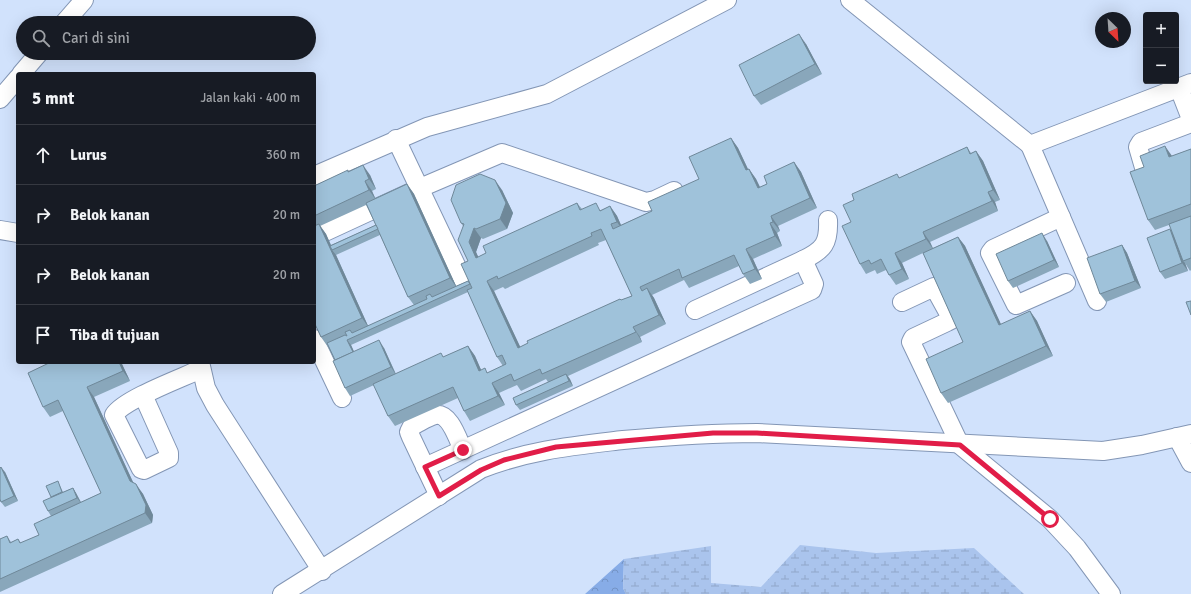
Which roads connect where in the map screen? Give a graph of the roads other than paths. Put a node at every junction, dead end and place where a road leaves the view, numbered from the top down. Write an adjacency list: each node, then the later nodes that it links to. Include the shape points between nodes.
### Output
1 (84, 0): 4 (lane)
2 (727, 0): 12 (lane, via 547,94 427,126)
3 (850, 0): 13 (lane)
4 (70, 16)
5 (33, 60): 6 (lane)
6 (24, 72)
7 (16, 80): 9 (lane)
8 (1185, 86): 10 (lane); 13 (lane)
9 (0, 100)
10 (1191, 119)
11 (1191, 122): 14 (lane, via 1141,142 1138,147)
12 (396, 139): 15 (lane); 17 (lane)
13 (1030, 145): 18 (lane)
14 (1146, 171)
15 (316, 175)
16 (686, 185): 17 (lane, via 646,202 502,153)
17 (420, 188): 22 (lane); 24 (lane)
18 (1061, 217): 25 (lane, via 993,249 990,254 1016,305); 26 (lane)
19 (828, 220): 23 (lane, via 826,243)
20 (0, 230): 21 (lane)
21 (16, 233)
22 (316, 236)
23 (803, 260): 28 (lane); 35 (lane, via 814,284 812,290)
24 (464, 282)
25 (1066, 283)
26 (1097, 301)
27 (902, 302): 34 (lane, via 934,287 950,316 951,320 914,338 911,342)
28 (695, 310)
29 (316, 343): 32 (lane)
30 (201, 366): 31 (lane); 39 (lane, via 206,388 215,405)
31 (143, 395)
32 (342, 398)
33 (1184, 435): 34 (lane, via 1103,451); 36 (lane)
34 (960, 445): 38 (lane, via 757,433 667,436 556,447 528,453 481,470); 41 (lane, via 1050,519 1077,548)
35 (463, 450): 37 (lane); 37 (lane, via 449,422 443,416 436,415 412,426 409,432)
36 (1191, 464)
37 (425, 467): 38 (lane)
38 (439, 496): 39 (lane)
39 (322, 571): 40 (lane)
40 (282, 594)
41 (1111, 594)

